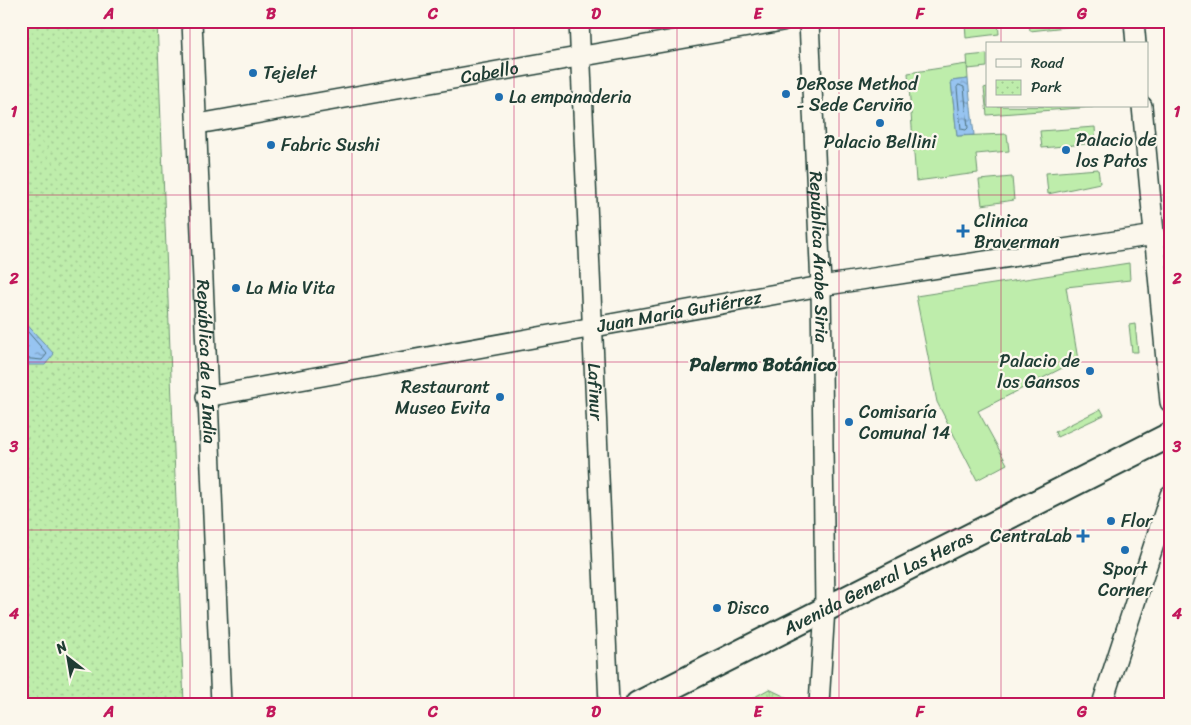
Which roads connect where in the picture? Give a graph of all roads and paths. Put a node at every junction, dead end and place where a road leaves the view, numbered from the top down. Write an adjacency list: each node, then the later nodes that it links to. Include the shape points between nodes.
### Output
1 (192, 21): 9 (street, República de la India)
2 (579, 21): 7 (street, Lafinur)
3 (782, 21): 7 (street, Cabello)
4 (809, 21): 11 (street, República Árabe Siria)
5 (1134, 21): 6 (street)
6 (1136, 42)
7 (580, 58): 9 (street, Cabello); 12 (street, Lafinur)
8 (1142, 108): 10 (street)
9 (198, 124): 13 (street, República de la India)
10 (1155, 235): 11 (street, Juan María Gutiérrez); 14 (street)
11 (821, 286): 12 (street, Juan María Gutiérrez); 17 (street, República Árabe Siria)
12 (591, 329): 13 (street, Juan María Gutiérrez); 19 (street, Lafinur)
13 (206, 397): 18 (street, República de la India)
14 (1170, 402)
15 (1170, 435): 17 (main road, Avenida General Las Heras)
16 (1170, 495): 22 (street)
17 (825, 608): 20 (main road, Avenida General Las Heras); 21 (street, República Árabe Siria)
18 (221, 704)
19 (609, 704)
20 (638, 704)
21 (819, 704)
22 (1102, 704)

